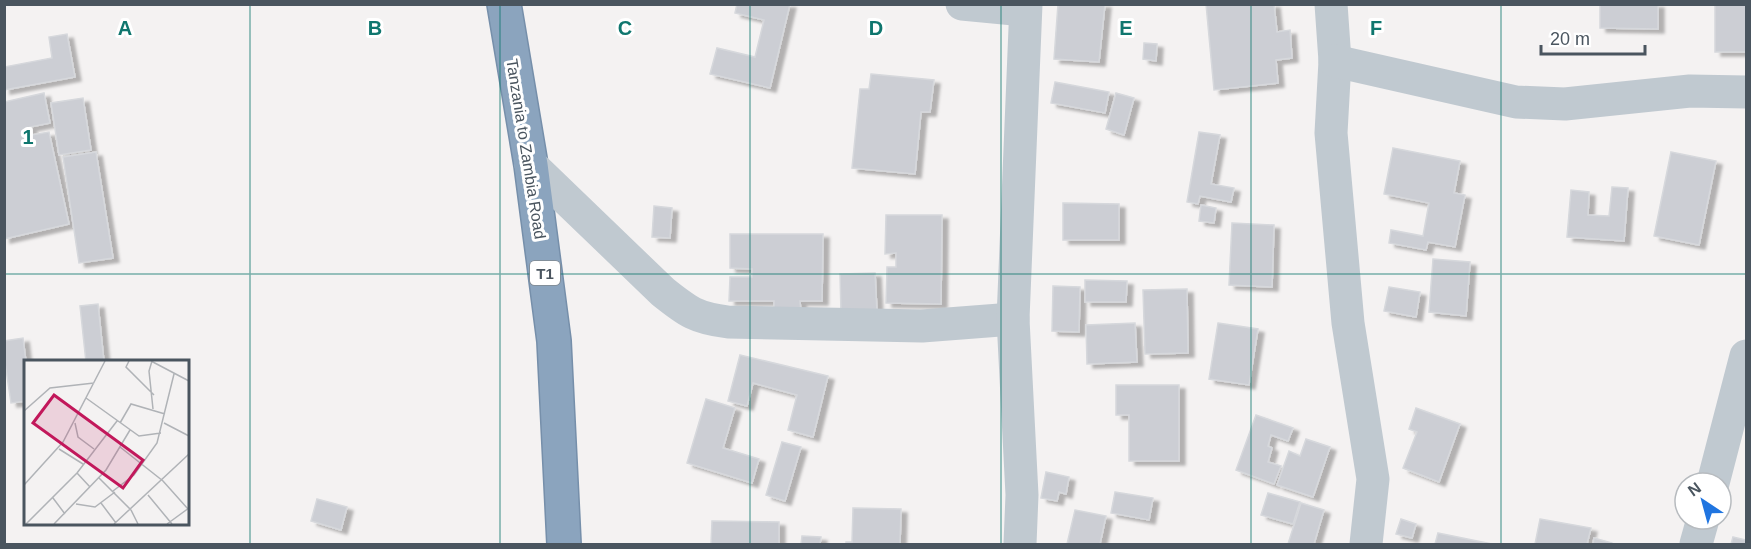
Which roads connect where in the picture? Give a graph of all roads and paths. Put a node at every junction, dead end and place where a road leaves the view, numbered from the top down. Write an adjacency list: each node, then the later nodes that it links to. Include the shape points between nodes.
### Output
1 (504, 4): 7 (highway, Tanzania to Zambia Road / T1)
2 (962, 4): 4 (street)
3 (1330, 4): 5 (street)
4 (1025, 7): 8 (street)
5 (1335, 61): 6 (street, via 1516,102 1565,104 1690,91); 13 (street, via 1332,133 1348,323 1373,478)
6 (1746, 92)
7 (531, 165): 8 (street, via 663,292 696,316 728,321 922,326); 11 (highway, Tanzania to Zambia Road / T1, via 554,341)
8 (1013, 319): 12 (street, via 1022,495)
9 (1746, 356): 10 (street)
10 (1716, 471)
11 (564, 544)
12 (1020, 544)
13 (1366, 544)

